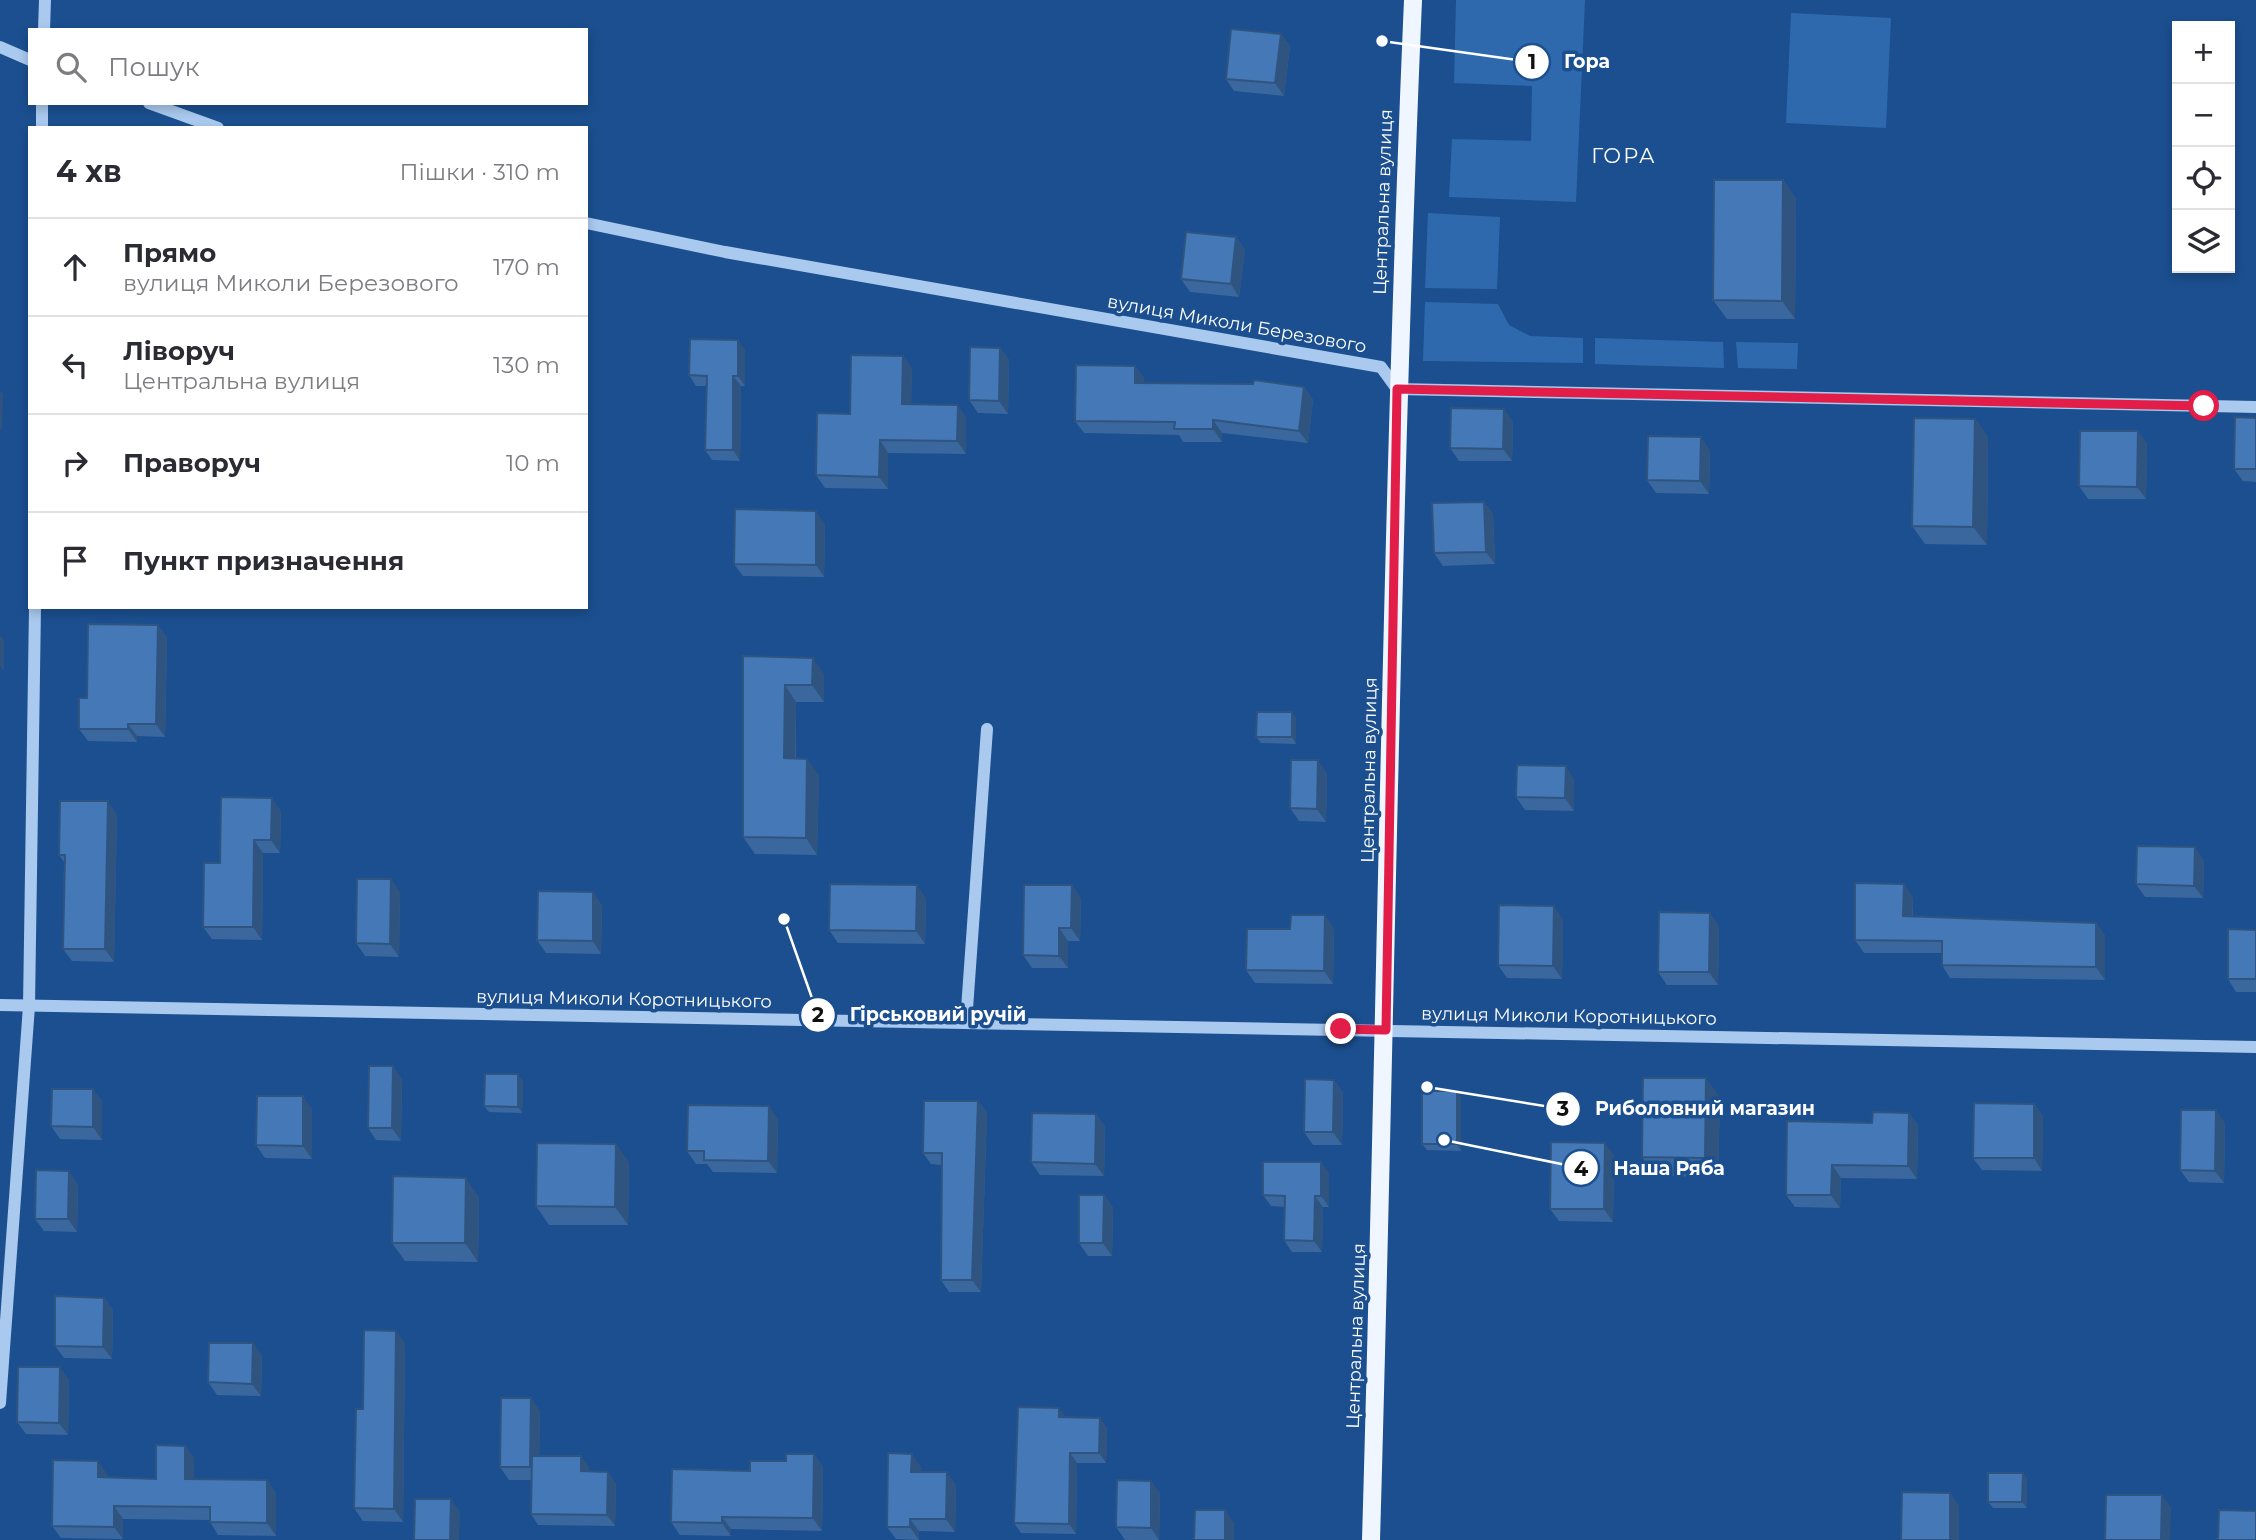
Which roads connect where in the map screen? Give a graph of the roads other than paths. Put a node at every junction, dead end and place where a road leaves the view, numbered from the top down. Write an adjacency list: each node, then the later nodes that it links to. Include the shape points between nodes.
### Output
1 (46, 0): 3 (street)
2 (1413, 0): 11 (main road, Центральна вулиця)
3 (44, 28)
4 (0, 47): 5 (street)
5 (28, 59)
6 (42, 105): 8 (street)
7 (155, 105): 9 (street)
8 (42, 126)
9 (212, 126)
10 (588, 223): 11 (street, вулиця Миколи Березового, via 725,252 1381,367)
11 (1397, 389): 12 (street); 18 (main road, Центральна вулиця)
12 (2256, 407)
13 (35, 609): 16 (street)
14 (987, 729): 17 (street)
15 (0, 1005): 16 (street, вулиця Миколи Коротницького)
16 (29, 1006): 17 (street, вулиця Миколи Коротницького); 20 (street)
17 (966, 1023): 18 (street, вулиця Миколи Коротницького)
18 (1386, 1030): 19 (street, вулиця Миколи Коротницького); 21 (main road, Центральна вулиця)
19 (2256, 1047)
20 (0, 1403)
21 (1371, 1540)

